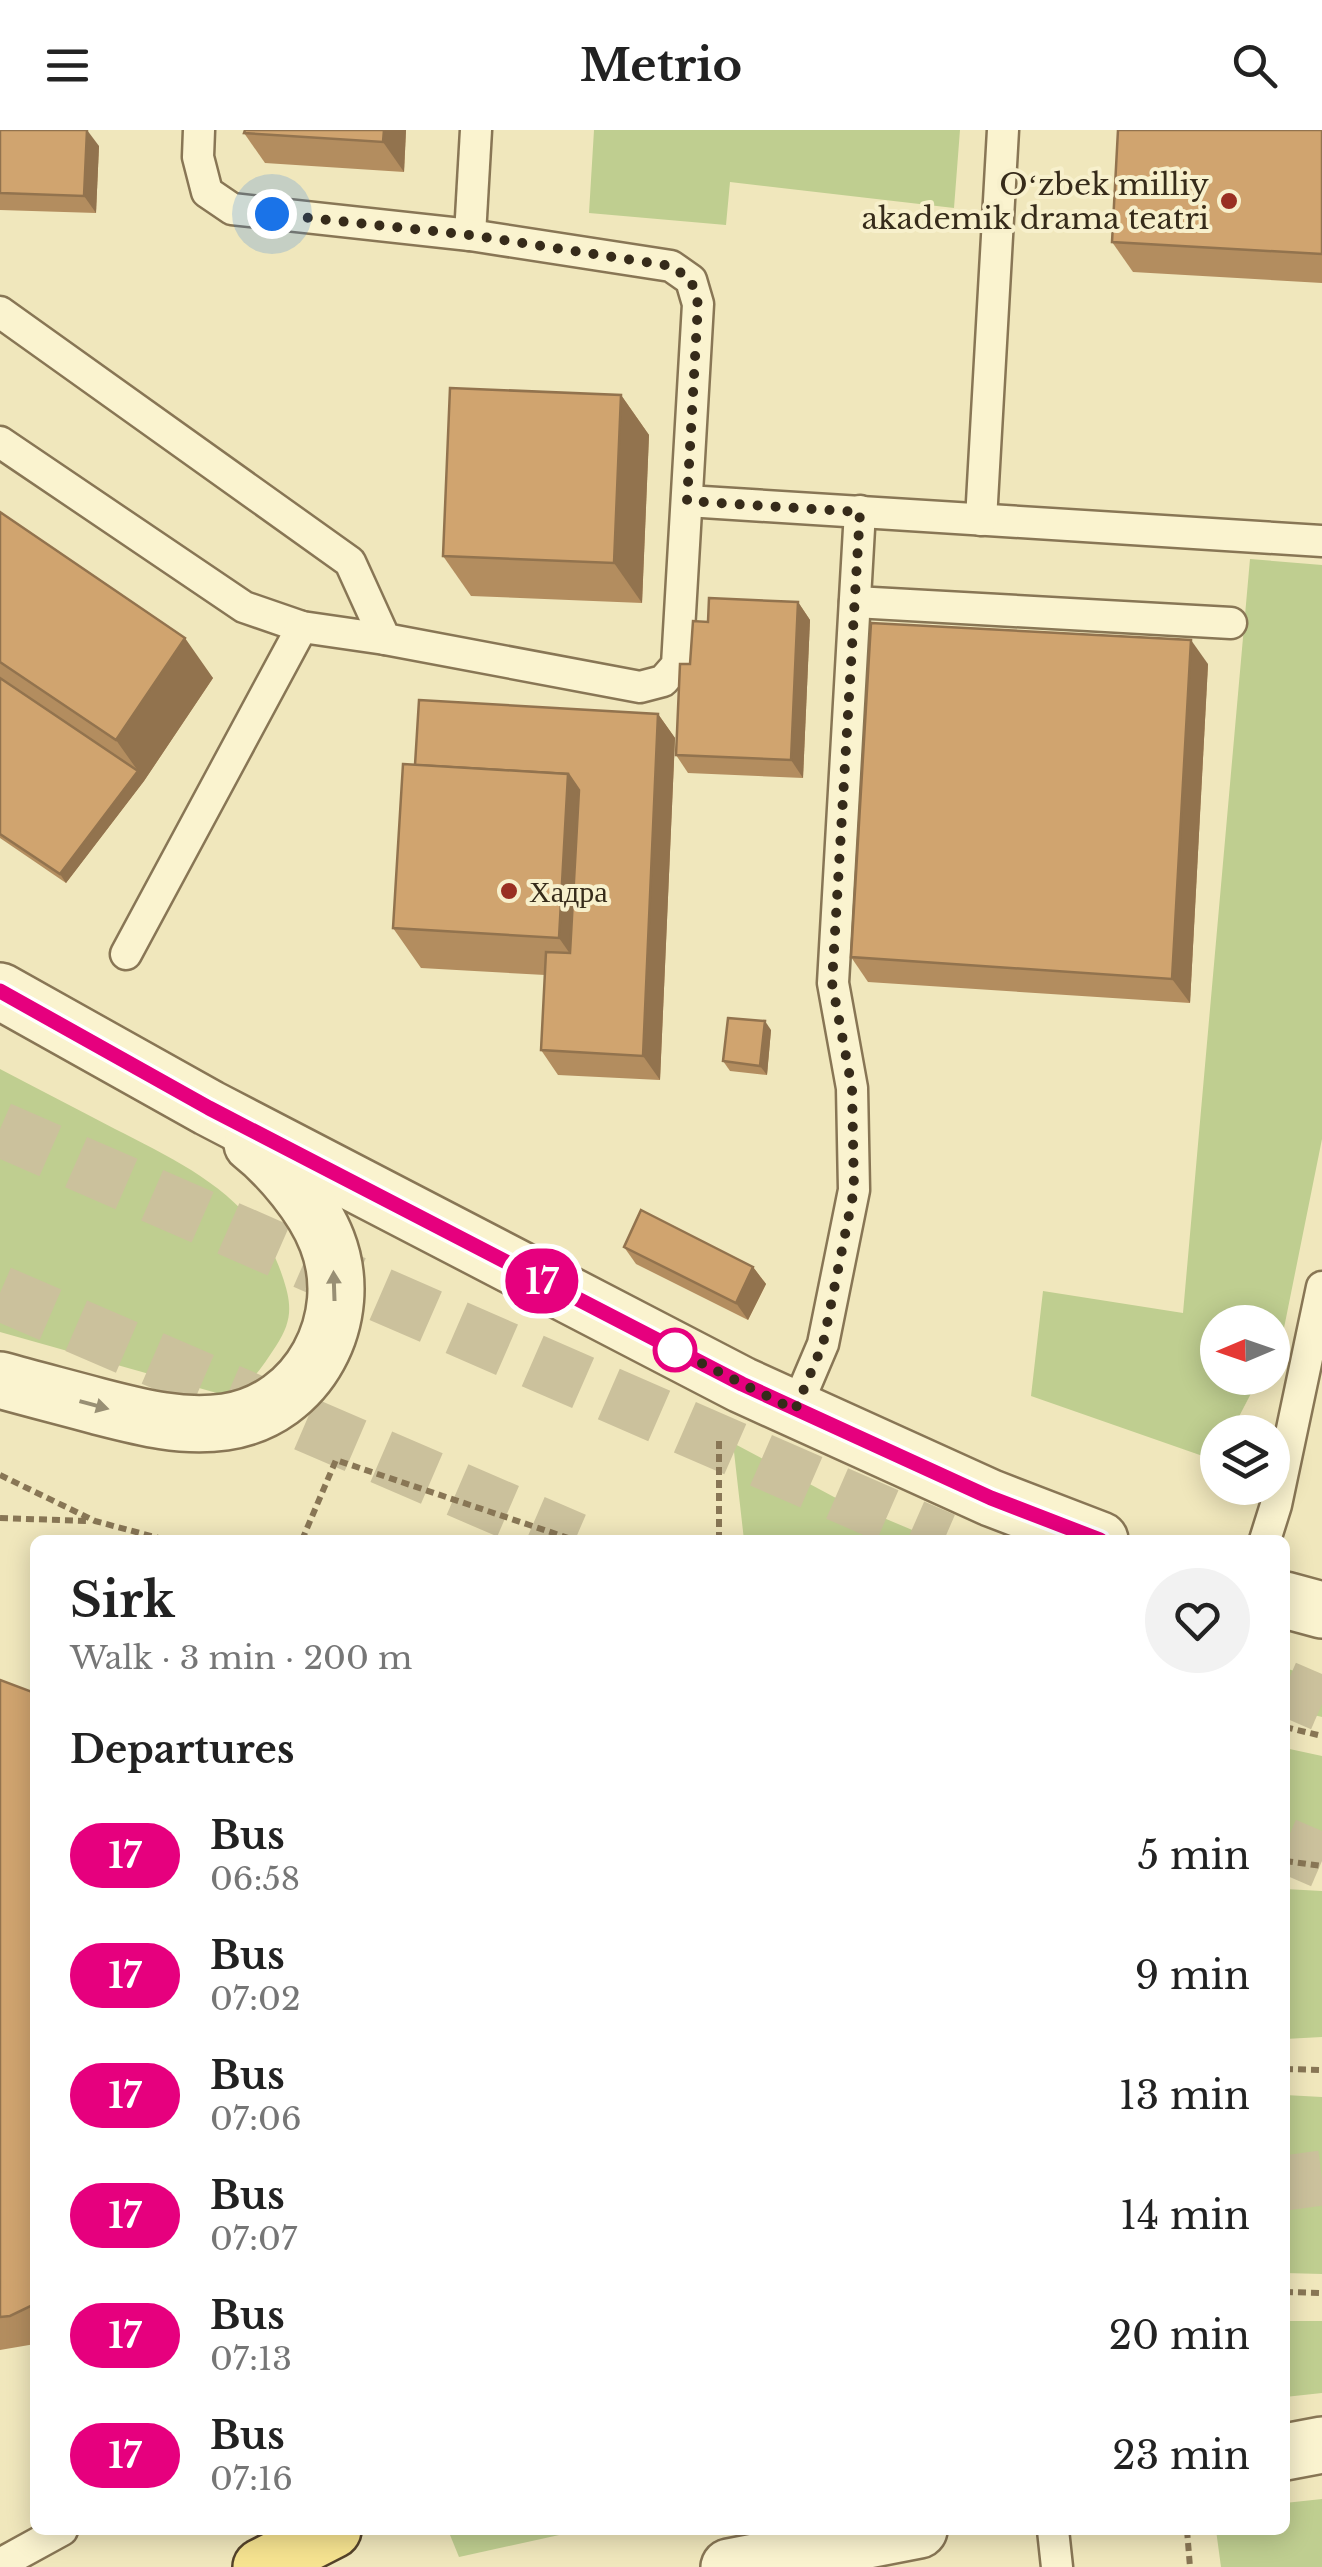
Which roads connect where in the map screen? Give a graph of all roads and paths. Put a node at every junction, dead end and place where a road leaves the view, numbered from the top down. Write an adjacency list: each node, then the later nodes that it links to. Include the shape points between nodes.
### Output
1 (199, 130): 4 (lane, via 206,192 232,210)
2 (476, 130): 4 (lane)
3 (1002, 130): 9 (lane)
4 (470, 235): 7 (lane, via 671,266 691,280 698,304)
5 (0, 312): 14 (lane, via 350,562)
6 (0, 442): 13 (lane, via 244,607)
7 (687, 501): 8 (lane); 14 (lane, via 677,665 663,681 640,688)
8 (860, 512): 9 (lane); 11 (lane)
9 (981, 520): 10 (lane)
10 (1322, 541)
11 (855, 602): 12 (lane); 20 (lane, via 832,983 852,1088 854,1190 823,1344)
12 (1231, 622)
13 (302, 627): 14 (lane); 15 (lane)
14 (384, 639)
15 (126, 954)
16 (0, 991): 17 (street)
17 (209, 1108): 19 (street, one-way to 17, via 173,1424 250,1415 304,1380 334,1319 328,1244 272,1163); 20 (street)
18 (1322, 1287): 30 (lane)
19 (0, 1380)
20 (795, 1410): 29 (street)
21 (718, 1441): 28 (path)
22 (0, 1475): 24 (path)
23 (0, 1518): 24 (path)
24 (95, 1521): 25 (path)
25 (147, 1535)
26 (304, 1535): 27 (path, via 336,1460)
27 (559, 1535)
28 (719, 1535)
29 (1087, 1535)
30 (1267, 1535)
31 (1290, 1601): 32 (street)
32 (1322, 1610)
33 (1290, 1728): 34 (path)
34 (1322, 1736)
35 (1290, 1863): 36 (path)
36 (1322, 1866)
37 (1290, 2069): 38 (path)
38 (1322, 2070)
39 (1290, 2292): 40 (path)
40 (1322, 2293)
41 (1322, 2445): 42 (street)
42 (1290, 2451)
43 (53, 2535): 48 (lane)
44 (324, 2535): 49 (main road)
45 (892, 2535): 50 (street)
46 (1054, 2535): 51 (lane)
47 (1187, 2535): 52 (path)
48 (0, 2564)
49 (261, 2567)
50 (729, 2567)
51 (1058, 2567)
52 (1190, 2567)

